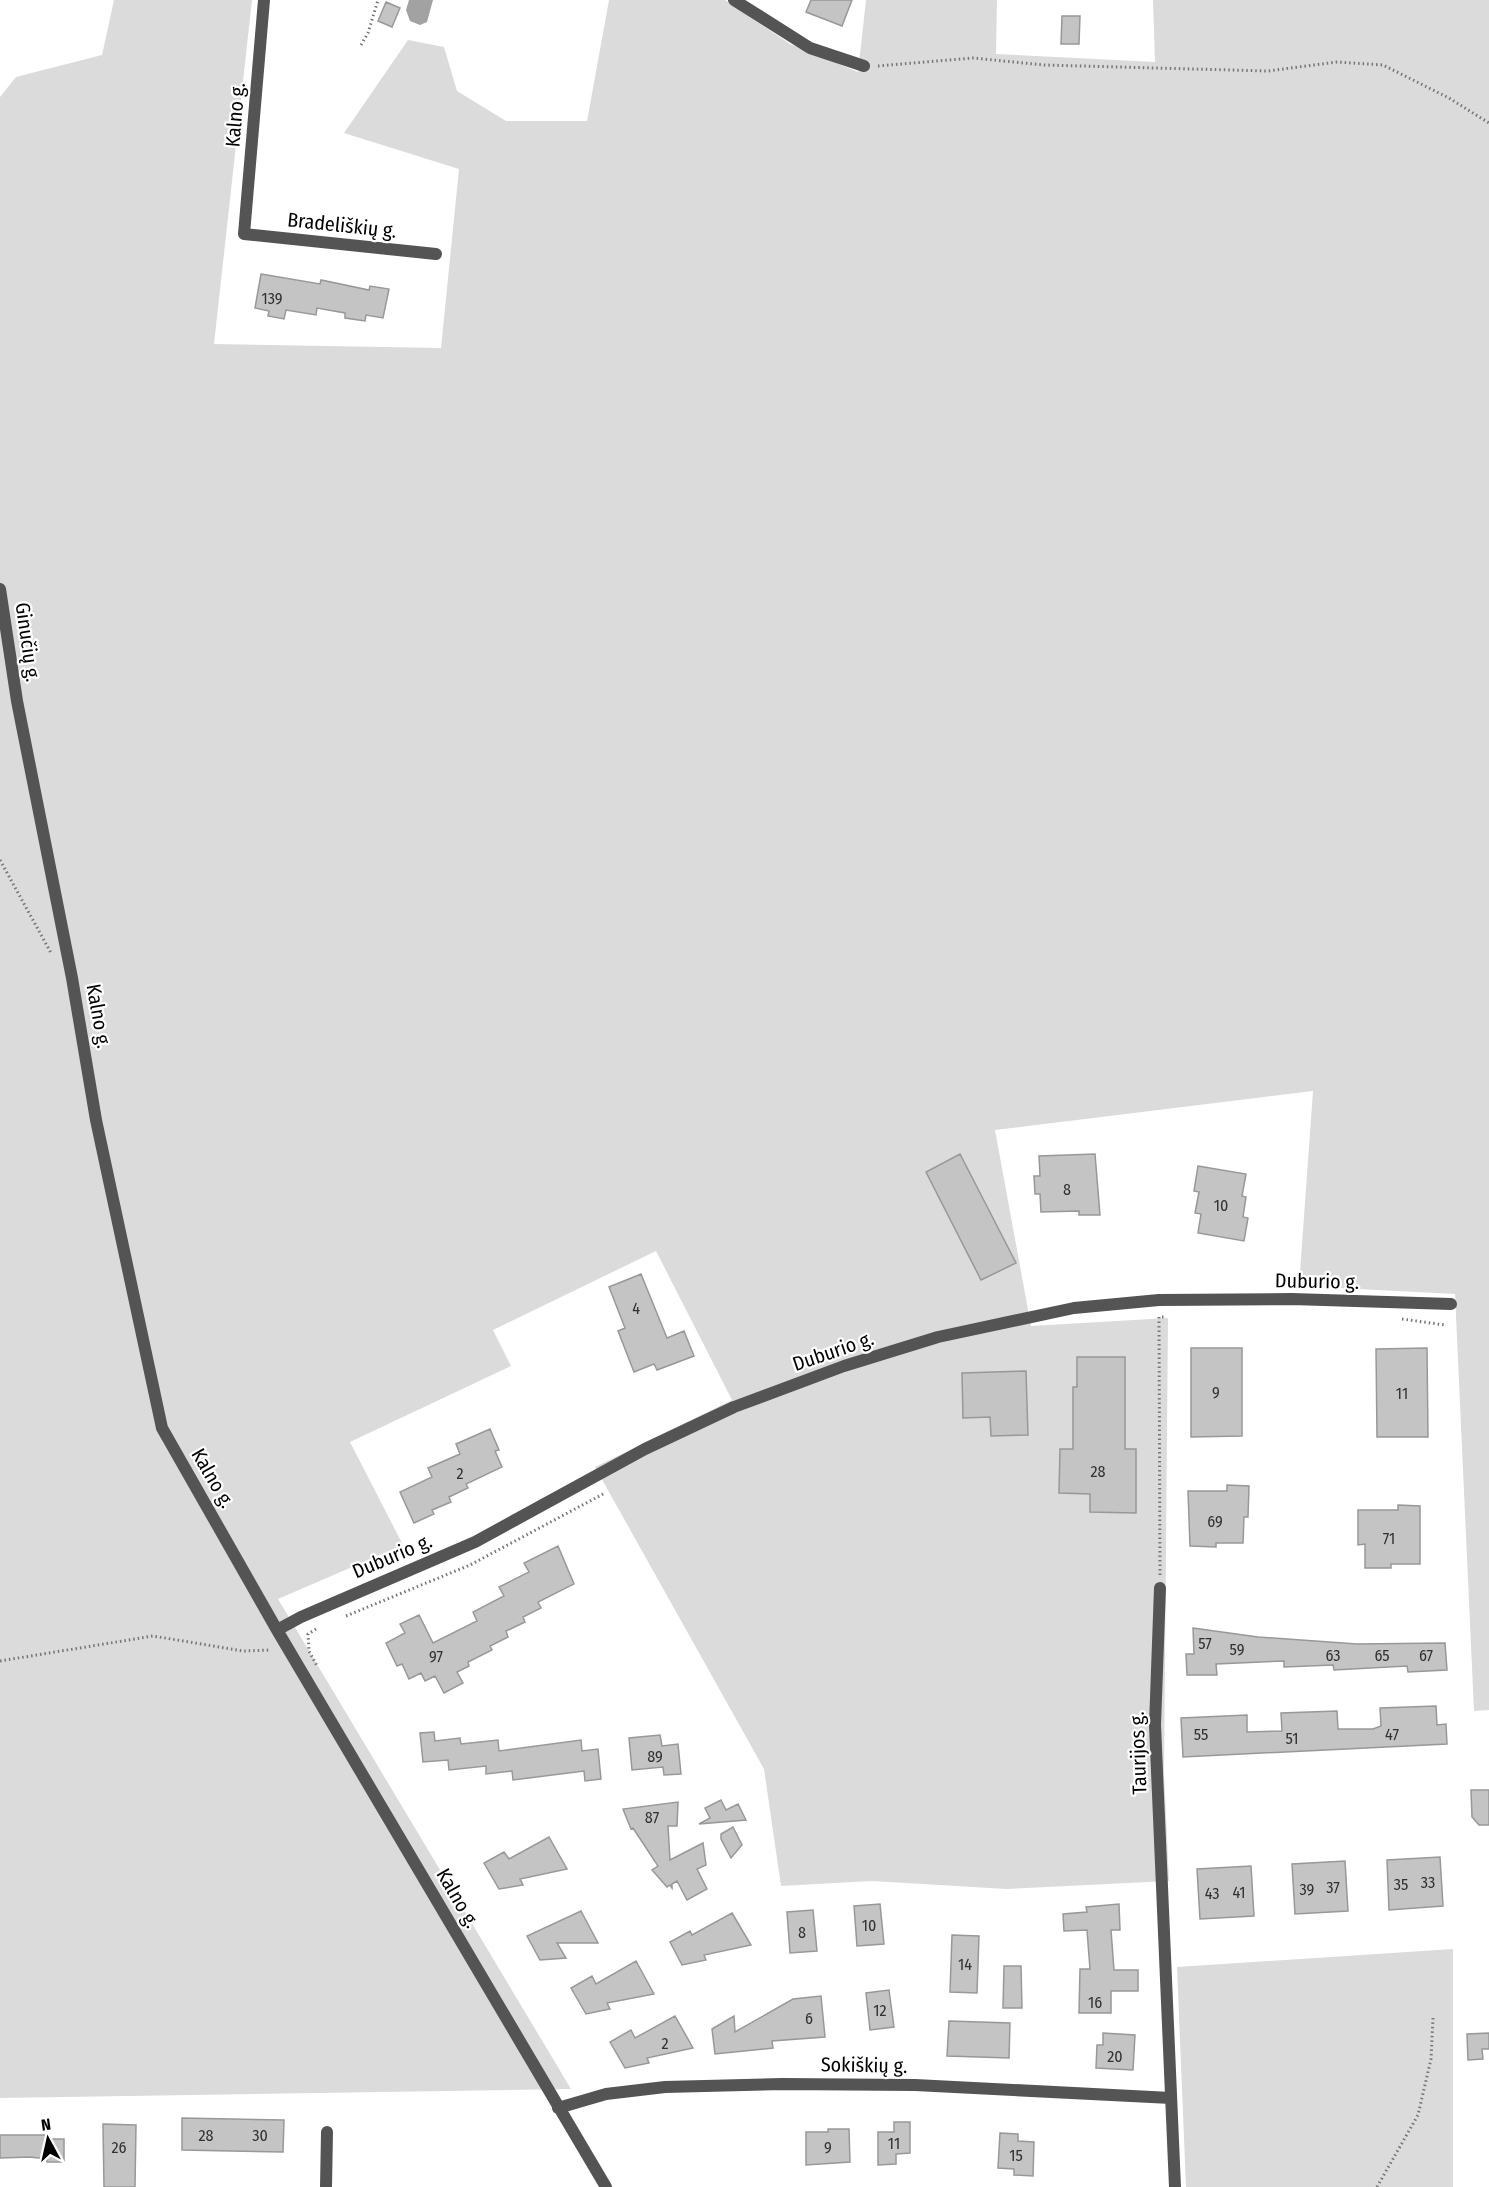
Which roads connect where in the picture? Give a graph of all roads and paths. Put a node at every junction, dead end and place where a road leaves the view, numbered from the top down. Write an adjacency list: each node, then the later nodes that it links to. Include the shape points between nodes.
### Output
1 (264, 0): 7 (street, Kalno g.)
2 (378, 0): 4 (path)
3 (734, 0): 5 (street, via 810,48)
4 (361, 45)
5 (864, 66): 6 (path, via 973,58 1044,65 1268,71 1337,62 1383,65)
6 (1489, 123)
7 (244, 234): 8 (street, Bradeliškių g.)
8 (436, 254)
9 (0, 589): 10 (street, Ginučių g.)
10 (16, 701): 19 (street, Kalno g., via 72,978 96,1120 162,1428)
11 (0, 860): 12 (path)
12 (54, 956)
13 (1452, 1304): 19 (street, Duburio g., via 1159,1300 1074,1308 938,1337 844,1366 734,1407 645,1449 475,1542)
14 (1159, 1317): 16 (path)
15 (605, 1493): 17 (path, via 470,1565)
16 (1160, 1588): 24 (street, Taurijos g., via 1155,1725)
17 (340, 1617)
18 (323, 1623): 22 (path, via 308,1634 309,1651)
19 (277, 1630): 20 (street, Kalno g.)
20 (289, 1649): 21 (path, via 243,1652 153,1635); 25 (street, Kalno g.)
21 (0, 1661)
22 (318, 1665)
23 (1433, 2018): 30 (path, via 1431,2059 1418,2115)
24 (1171, 2098): 25 (street, Sokiškių g., via 915,2085 782,2084 665,2087 606,2094); 29 (street, Taurijos g.)
25 (558, 2108): 28 (street, Kalno g.)
26 (327, 2132): 27 (street)
27 (326, 2187)
28 (606, 2187)
29 (1175, 2187)
30 (1377, 2187)

